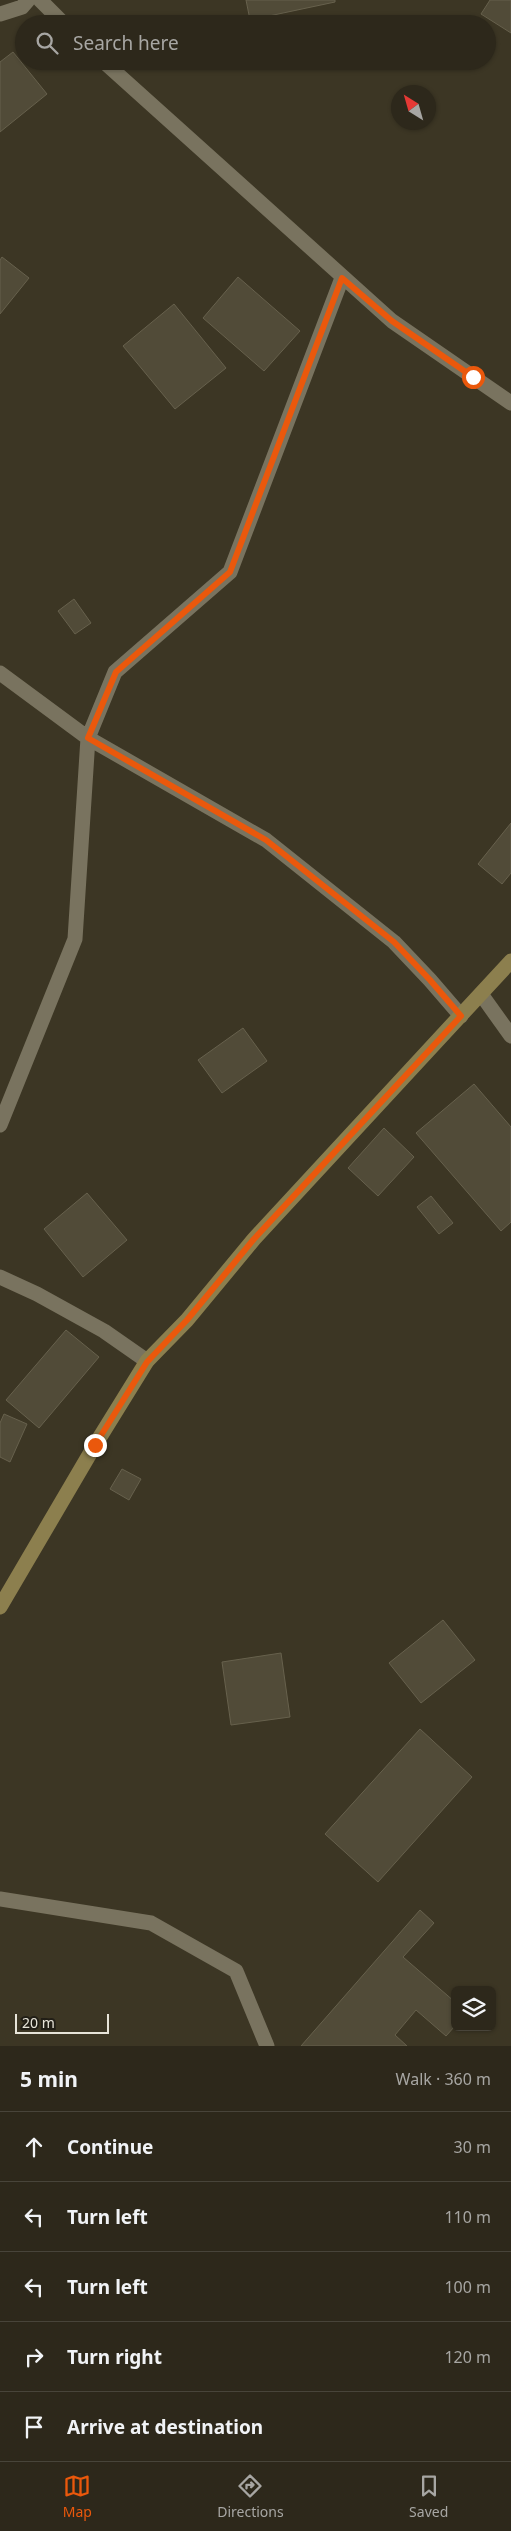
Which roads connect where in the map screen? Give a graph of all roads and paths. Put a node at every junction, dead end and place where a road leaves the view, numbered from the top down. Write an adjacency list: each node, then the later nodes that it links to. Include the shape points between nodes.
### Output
1 (28, 0): 3 (street, via 22,7)
2 (40, 0): 4 (street)
3 (0, 14)
4 (55, 15)
5 (113, 70): 6 (street)
6 (342, 278): 7 (street, via 392,321); 9 (street, via 230,572 116,672)
7 (511, 403)
8 (0, 673): 9 (street)
9 (88, 738): 12 (street, via 266,840 394,942); 14 (street, via 75,939)
10 (511, 961): 11 (main road)
11 (481, 994): 12 (main road); 13 (street)
12 (461, 1016): 16 (main road, via 254,1239 187,1320)
13 (511, 1036)
14 (0, 1125)
15 (0, 1277): 16 (street, via 104,1331)
16 (147, 1362): 17 (main road)
17 (0, 1607)
18 (0, 1899): 19 (street, via 151,1923 236,1971)
19 (268, 2046)

